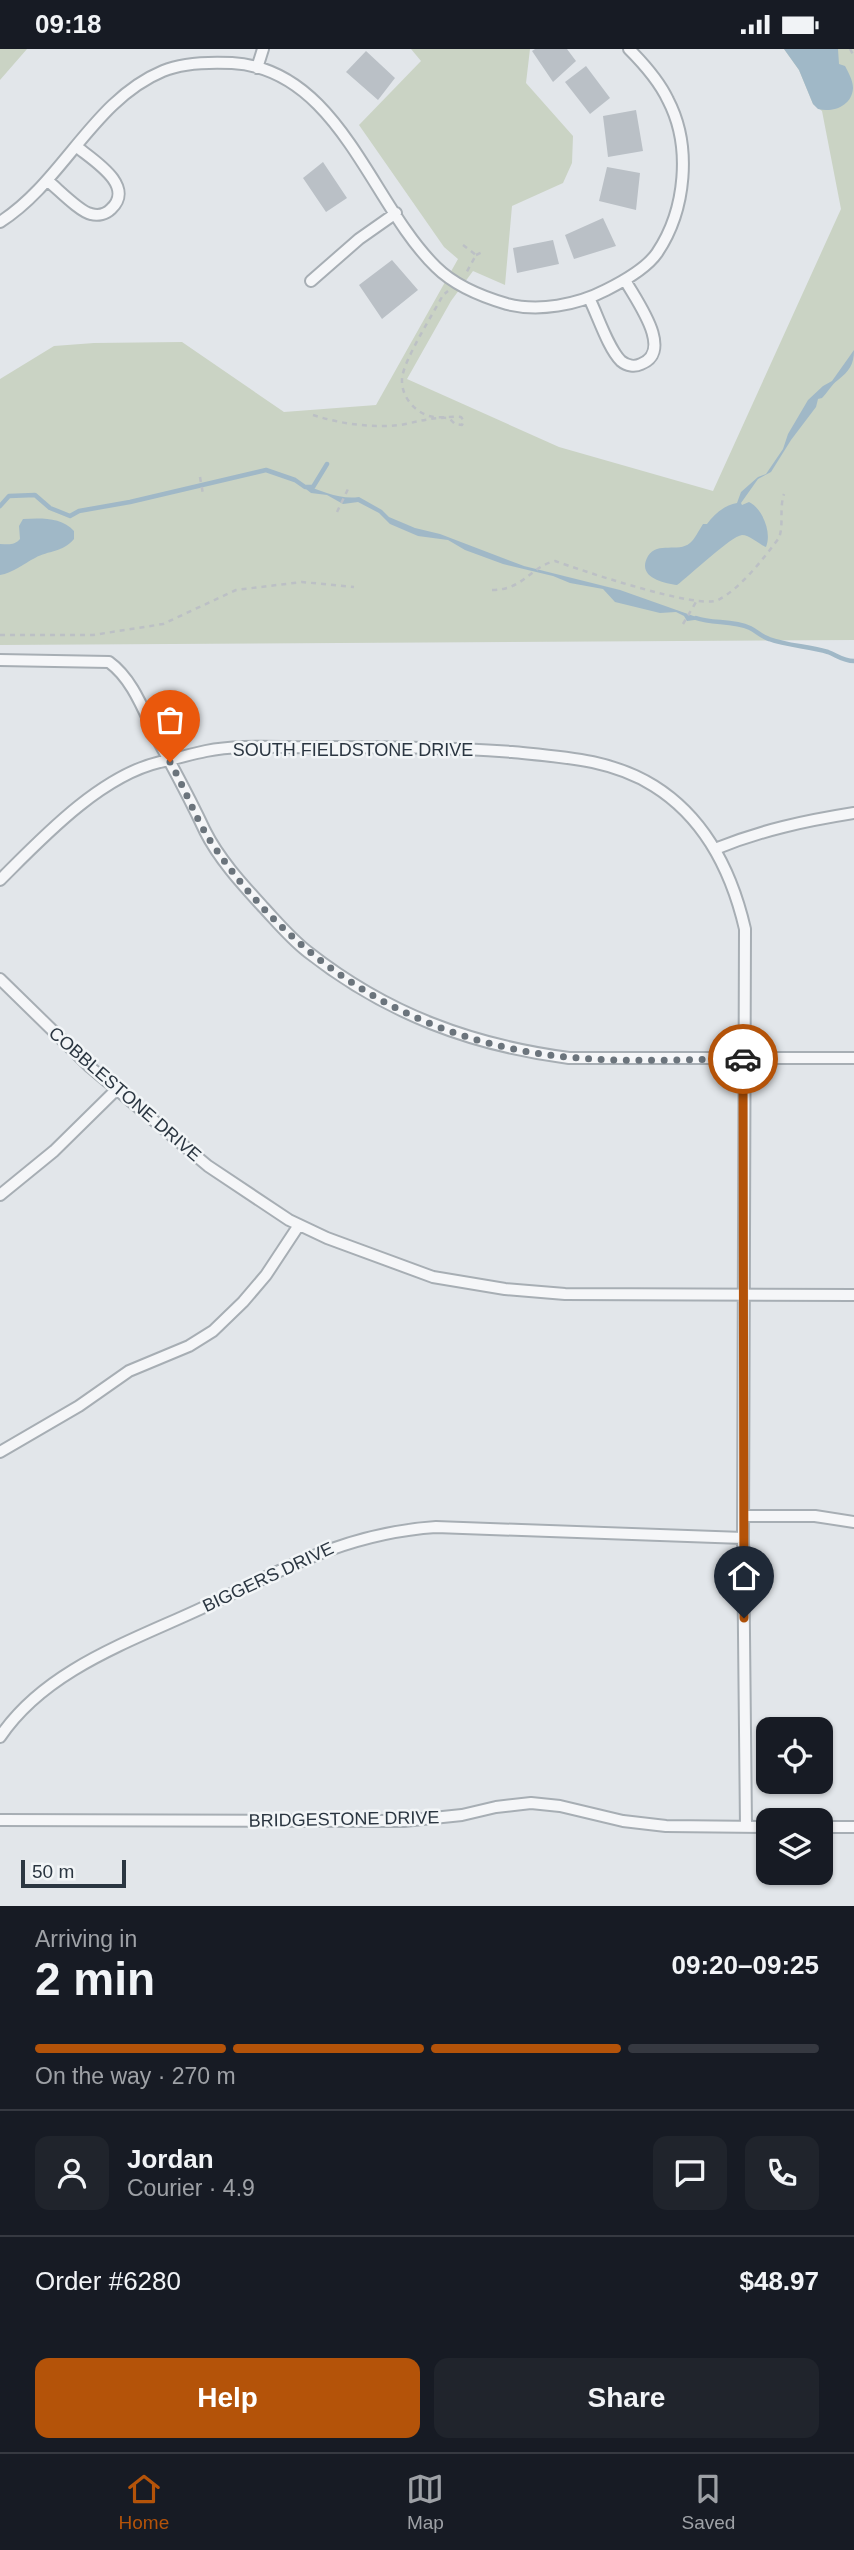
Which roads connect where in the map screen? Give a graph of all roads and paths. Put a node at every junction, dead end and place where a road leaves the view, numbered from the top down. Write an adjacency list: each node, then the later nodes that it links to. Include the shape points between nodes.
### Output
1 (263, 49): 5 (street)
2 (629, 49): 13 (street, via 668,99 682,145 682,174 677,206 656,255)
3 (850, 49): 4 (path)
4 (854, 56)
5 (257, 68): 6 (street, via 200,62 164,70 113,106); 8 (street, via 286,79 323,109)
6 (77, 147): 7 (street); 7 (street, via 116,181 117,202 100,215 89,214)
7 (48, 181): 9 (street)
8 (396, 213): 14 (street); 15 (street, via 435,267)
9 (0, 222)
10 (463, 245): 12 (path)
11 (485, 251): 12 (path)
12 (475, 255): 15 (path)
13 (625, 280): 16 (street); 16 (street, via 653,330 656,342 647,362 624,364)
14 (311, 281)
15 (456, 283): 16 (street, via 508,304 554,306); 17 (path, via 443,295 402,377 409,402 429,416 449,418 383,425 341,424)
16 (589, 299)
17 (313, 415)
18 (200, 477): 21 (path)
19 (348, 489): 22 (path)
20 (784, 494): 25 (path, via 781,532 766,555 718,600)
21 (203, 495)
22 (337, 512)
23 (355, 587): 27 (path, via 302,582 236,590 163,624 93,635)
24 (492, 590): 25 (path, via 513,587 555,561)
25 (696, 602): 26 (path)
26 (683, 624)
27 (0, 635)
28 (0, 660): 29 (street, via 109,662 120,670)
29 (170, 762): 31 (street, SOUTH FIELDSTONE DRIVE, via 207,751 242,748 383,747 472,749 604,763 657,787 686,810); 32 (street, SOUTH FIELDSTONE DRIVE, via 160,762 98,792); 35 (street, via 209,839 239,881 306,950 398,1011 484,1041 569,1058)
30 (854, 813): 31 (street, via 793,823)
31 (715, 849): 35 (street, SOUTH FIELDSTONE DRIVE, via 730,879 744,929)
32 (0, 880)
33 (0, 979): 36 (street, COBBLESTONE DRIVE)
34 (854, 1058): 35 (street)
35 (744, 1059): 39 (street, SOUTH FIELDSTONE DRIVE)
36 (116, 1090): 37 (street, via 54,1151); 38 (street, COBBLESTONE DRIVE, via 208,1166)
37 (0, 1195)
38 (299, 1225): 39 (street, COBBLESTONE DRIVE, via 433,1277 505,1289 565,1294); 41 (street, via 267,1275 213,1331 129,1371)
39 (744, 1294): 40 (street, COBBLESTONE DRIVE); 42 (street, SOUTH FIELDSTONE DRIVE)
40 (854, 1295)
41 (0, 1452)
42 (744, 1516): 43 (street, via 815,1516); 44 (street, SOUTH FIELDSTONE DRIVE)
43 (854, 1522)
44 (743, 1538): 45 (street, BIGGERS DRIVE, via 436,1527 408,1528 345,1543 262,1577 89,1660 33,1697); 47 (street, SOUTH FIELDSTONE DRIVE)
45 (0, 1737)
46 (0, 1820): 47 (street, BRIDGESTONE DRIVE, via 404,1821 531,1803 666,1826)
47 (746, 1827): 48 (street, BRIDGESTONE DRIVE)
48 (756, 1827)
49 (833, 1827): 50 (street)
50 (854, 1827)

